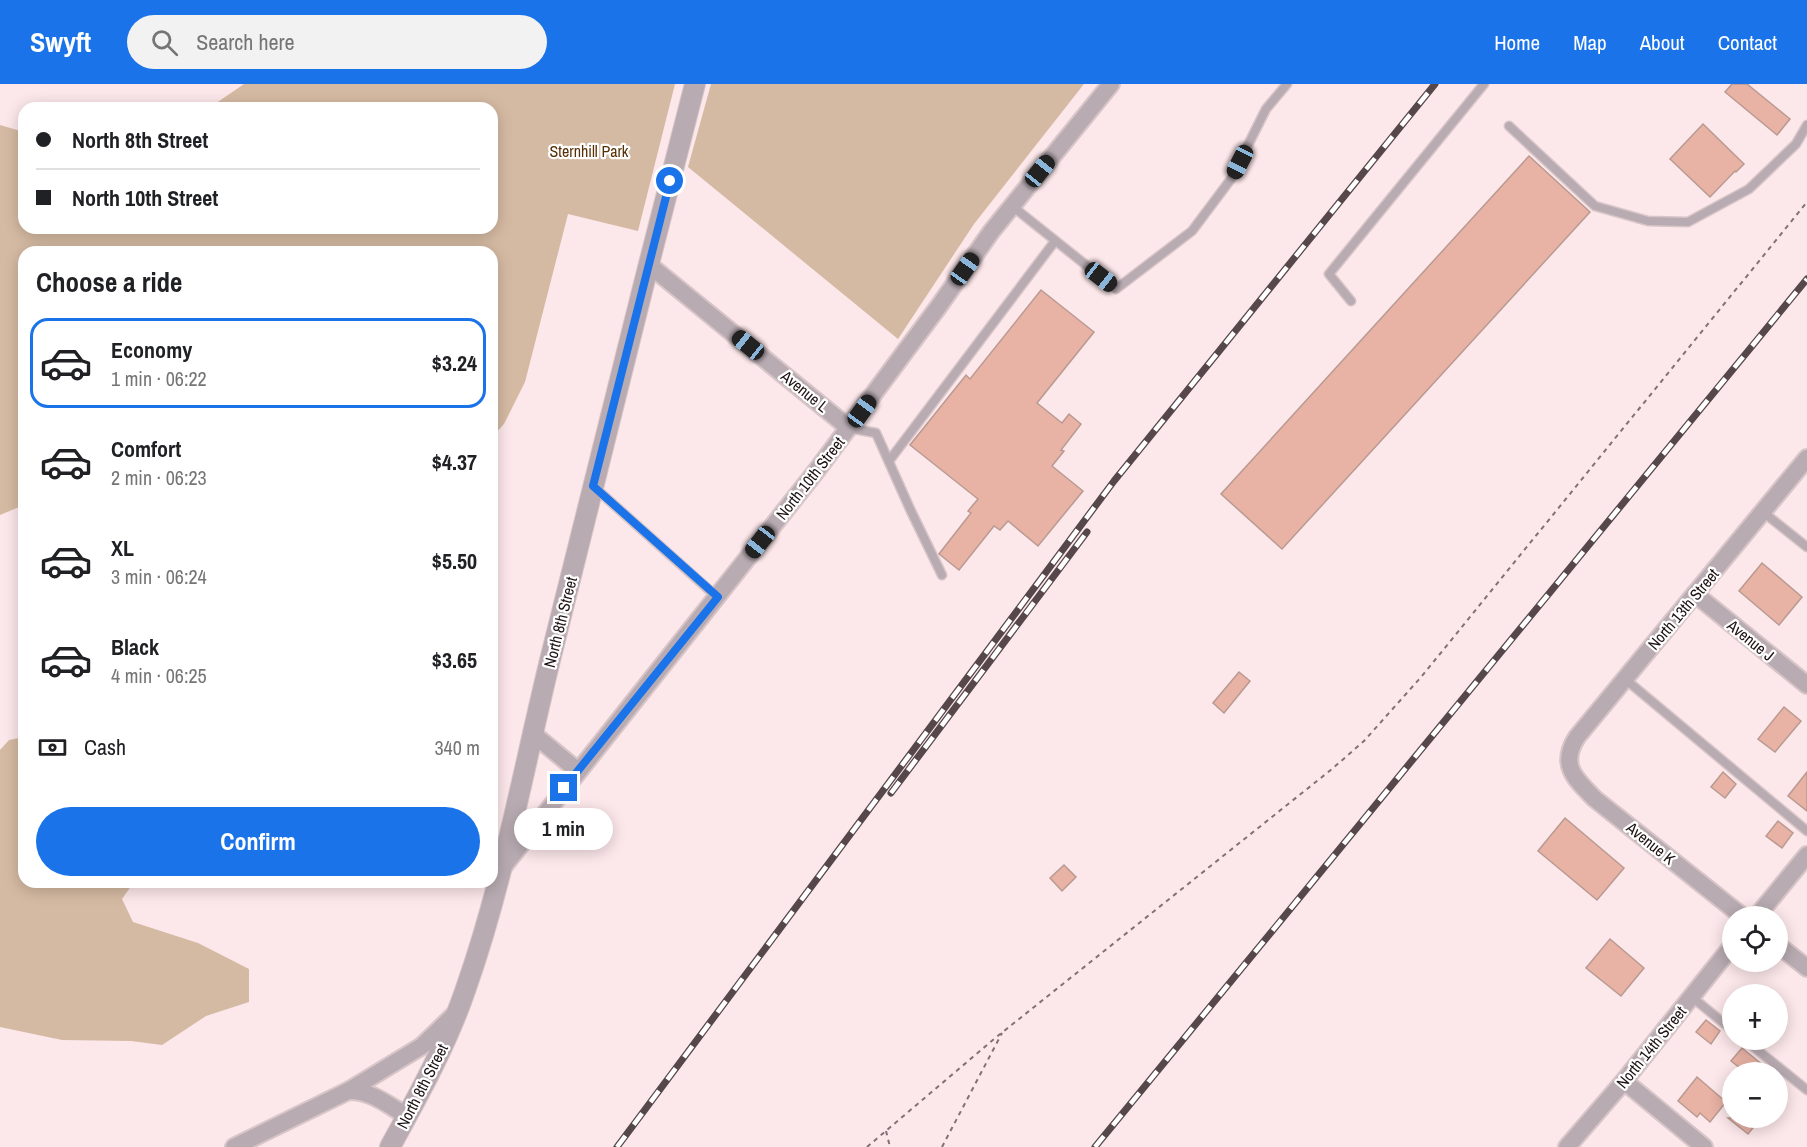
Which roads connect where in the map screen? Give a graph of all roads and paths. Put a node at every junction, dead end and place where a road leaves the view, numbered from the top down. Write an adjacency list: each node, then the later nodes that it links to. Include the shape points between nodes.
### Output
1 (694, 84): 10 (street, North 8th Street)
2 (1111, 84): 8 (street, North 10th Street)
3 (1287, 84): 9 (lane, via 1266,110 1231,179 1192,231 1116,289)
4 (1484, 84): 11 (lane, via 1329,274)
5 (1807, 125): 6 (lane, via 1796,144 1749,189 1688,222 1648,221 1595,206)
6 (1509, 126)
7 (1807, 202): 39 (path, via 1422,676 1364,741)
8 (1012, 206): 9 (lane); 12 (street, North 10th Street)
9 (1055, 241): 14 (lane)
10 (648, 264): 12 (street, Avenue L); 15 (street, North 8th Street)
11 (1351, 301)
12 (849, 428): 14 (lane, via 876,433); 20 (street, North 10th Street)
13 (1807, 458): 16 (street, North 13th Street)
14 (889, 461): 18 (lane)
15 (593, 486): 20 (lane); 23 (street, North 8th Street)
16 (1763, 512): 17 (lane); 19 (street, North 13th Street)
17 (1807, 547)
18 (942, 575)
19 (1695, 594): 21 (street, North 13th Street); 22 (street, Avenue J)
20 (718, 597): 25 (street, North 10th Street)
21 (1625, 679): 24 (street, North 13th Street, via 1570,747); 26 (lane)
22 (1807, 685)
23 (532, 733): 25 (street); 28 (street, North 8th Street)
24 (1569, 763): 31 (street, Avenue K, via 1579,784 1595,799)
25 (578, 771): 28 (street, North 10th Street)
26 (1807, 831)
27 (1807, 855): 32 (street)
28 (503, 867): 29 (street, North 8th Street)
29 (498, 883)
30 (496, 888): 37 (street, North 8th Street)
31 (1729, 906)
32 (1765, 906)
33 (1788, 953): 35 (street)
34 (1722, 959): 36 (street, North 14th Street)
35 (1807, 968)
36 (1692, 997): 38 (lane); 41 (street, North 14th Street)
37 (458, 1011): 43 (street, via 422,1046); 44 (street, North 8th Street)
38 (1722, 1022)
39 (1003, 1032): 45 (path); 50 (path)
40 (1757, 1050): 42 (lane)
41 (1624, 1081): 51 (street, North 14th Street); 52 (street)
42 (1807, 1090)
43 (348, 1091): 44 (street, via 372,1095); 46 (street)
44 (407, 1116): 47 (street, North 8th Street)
45 (886, 1131): 48 (path); 49 (path)
46 (239, 1146)
47 (390, 1147)
48 (867, 1147)
49 (890, 1147)
50 (942, 1147)
51 (1567, 1147)
52 (1704, 1147)

